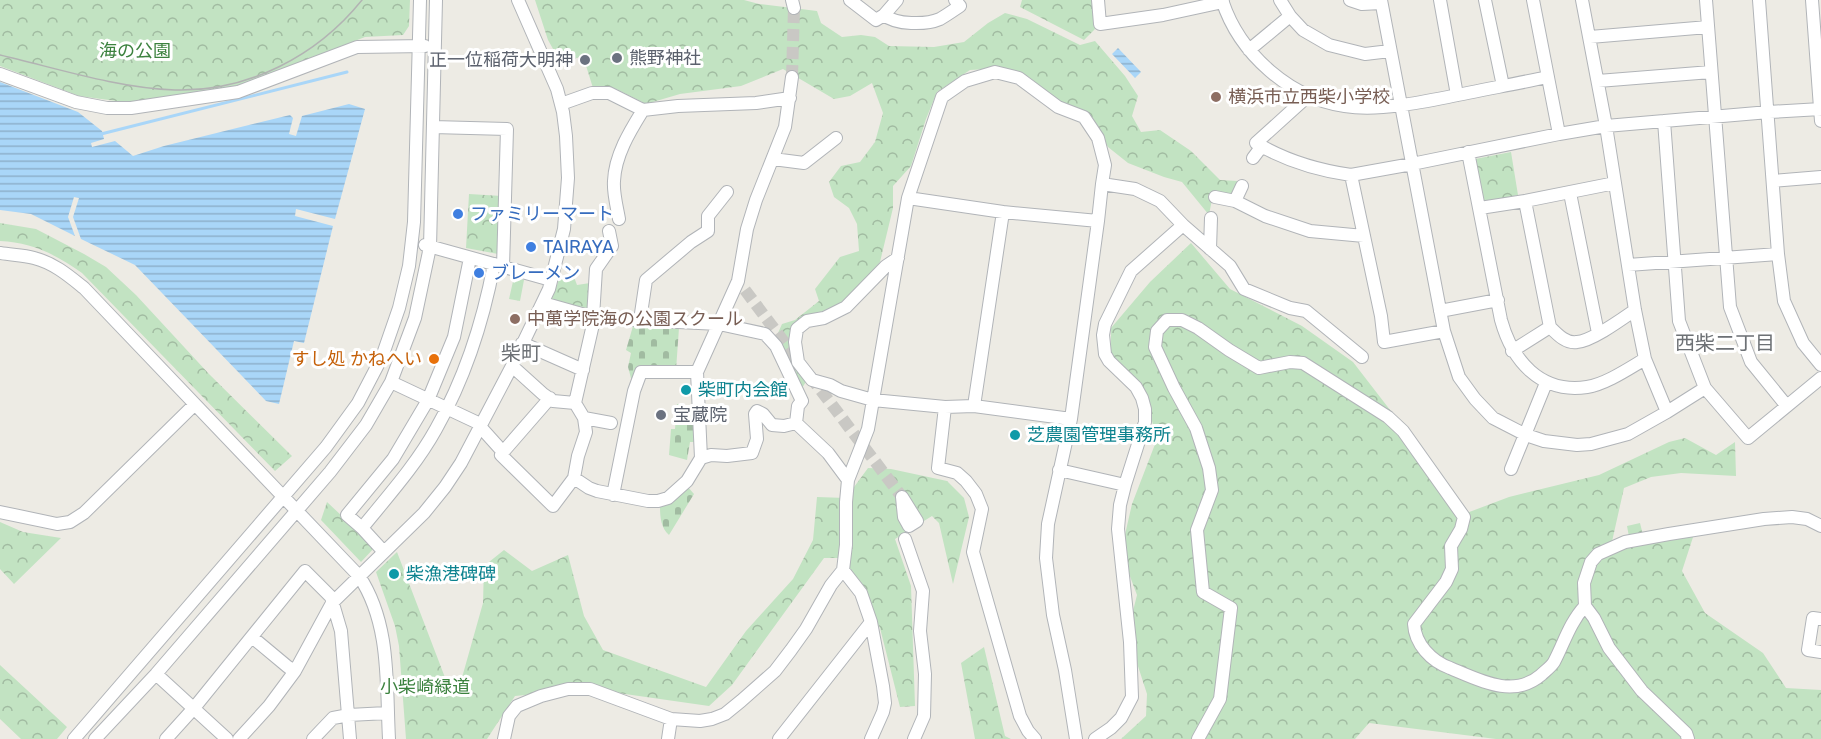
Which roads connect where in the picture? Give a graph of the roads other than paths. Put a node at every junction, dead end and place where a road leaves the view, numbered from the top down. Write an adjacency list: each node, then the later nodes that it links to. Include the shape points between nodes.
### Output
1 (420, 0): 24 (street)
2 (436, 0): 25 (street)
3 (518, 0): 38 (street)
4 (850, 0): 19 (street, via 876,20)
5 (897, 0): 19 (street)
6 (955, 0): 19 (street, via 960,6 938,19 912,24)
7 (1098, 0): 17 (street, via 1100,24)
8 (1280, 0): 20 (street)
9 (1350, 0): 18 (street, via 1362,4)
10 (1440, 0): 35 (street)
11 (1485, 0): 33 (street)
12 (1533, 0): 31 (street)
13 (1582, 0): 23 (street)
14 (1706, 0): 21 (street)
15 (1759, 0): 40 (street)
16 (1812, 0): 22 (street)
17 (1222, 1): 26 (street, via 1233,28)
18 (1381, 2): 27 (street)
19 (884, 15)
20 (1290, 16): 26 (street); 27 (street, via 1303,30 1329,45 1365,54)
21 (1708, 27): 23 (street); 28 (street)
22 (1817, 27): 41 (street)
23 (1590, 37): 32 (street)
24 (419, 45): 25 (street); 29 (street, via 357,46 238,92 130,108 76,102); 73 (street)
25 (435, 45): 45 (street)
26 (1249, 50): 34 (street, via 1278,78)
27 (1390, 51): 37 (street)
28 (1711, 72): 32 (street); 42 (street)
29 (0, 74)
30 (792, 77): 36 (street)
31 (1548, 77): 33 (street); 46 (street)
32 (1598, 81): 44 (street)
33 (1503, 86): 35 (street)
34 (1309, 95): 37 (street, via 1357,108); 48 (street, via 1256,143)
35 (1457, 95): 37 (street)
36 (790, 98): 39 (street); 51 (street, via 785,128)
37 (1401, 106): 52 (street)
38 (562, 108): 39 (street, via 592,93 609,93); 84 (street, via 567,204)
39 (643, 110): 68 (street, via 627,136 616,166)
40 (1768, 112): 41 (street); 42 (street); 55 (street)
41 (1821, 113)
42 (1715, 117): 43 (street); 80 (street)
43 (1664, 121): 44 (street); 81 (street)
44 (1606, 126): 46 (street); 56 (street)
45 (433, 127): 74 (street); 83 (street, via 507,129)
46 (1559, 134): 49 (street)
47 (836, 138): 51 (street, via 804,163)
48 (1262, 146): 50 (street); 53 (street, via 1298,163)
49 (1468, 152): 52 (street); 65 (street)
50 (1253, 158)
51 (772, 159): 91 (street, via 747,229 741,286)
52 (1412, 164): 53 (street); 88 (street)
53 (1351, 175): 72 (street)
54 (1821, 177): 55 (street)
55 (1773, 181): 77 (street)
56 (1615, 183): 60 (street); 82 (street)
57 (1101, 184): 62 (street, via 1105,165 1098,138 1084,117 1058,107 1019,78 995,72 965,81 942,97); 69 (street); 70 (street, via 1135,189 1152,197)
58 (1242, 186): 63 (street)
59 (727, 192): 90 (street, via 708,216 708,231 646,280)
60 (1570, 193): 64 (street); 94 (street)
61 (1215, 197): 63 (street)
62 (908, 198): 66 (street); 79 (street)
63 (1235, 201): 72 (street, via 1310,231)
64 (1525, 201): 65 (street); 92 (street)
65 (1480, 208): 85 (street)
66 (1003, 212): 69 (street); 115 (street)
67 (1211, 218): 75 (street)
68 (619, 219)
69 (1098, 221): 120 (street)
70 (1183, 225): 75 (street); 133 (street, via 1131,271 1105,324 1105,354 1136,387 1145,409 1145,422)
71 (609, 231): 89 (street, via 612,246 595,275)
72 (1364, 236): 93 (street, via 1384,342)
73 (413, 242): 74 (street); 135 (street, via 395,320 370,381 336,436)
74 (430, 247): 78 (street); 105 (street, via 416,318)
75 (1210, 249): 97 (street, via 1230,266 1244,290 1306,311)
76 (0, 253): 113 (street, via 33,257 63,271 84,288)
77 (1778, 254): 80 (street); 99 (street, via 1784,300 1803,343)
78 (470, 258): 83 (street); 109 (street, via 454,338)
79 (898, 258): 104 (street, via 846,307 807,321 798,329 798,362); 110 (street)
80 (1726, 258): 81 (street); 114 (street, via 1730,307 1751,362)
81 (1674, 262): 82 (street); 107 (street, via 1679,321)
82 (1628, 265): 87 (street)
83 (499, 266): 84 (street); 117 (street, via 471,353)
84 (551, 280): 86 (street)
85 (1498, 300): 88 (street); 96 (street)
86 (543, 303): 89 (street); 95 (street)
87 (1635, 310): 94 (street); 98 (street)
88 (1440, 311): 93 (street)
89 (593, 316): 90 (street); 101 (street)
90 (640, 320): 91 (street)
91 (719, 324): 102 (street); 111 (street, via 765,334 776,346)
92 (1550, 327): 94 (street, via 1565,340 1576,343); 96 (street)
93 (1444, 331): 124 (street, via 1460,377 1475,399 1493,418)
94 (1598, 333)
95 (522, 343): 100 (street); 101 (street)
96 (1512, 351): 106 (street)
97 (1362, 357)
98 (1645, 359): 106 (street, via 1587,387); 118 (street)
99 (1821, 365)
100 (512, 366): 108 (street); 123 (street)
101 (583, 370): 112 (street)
102 (697, 372): 126 (street); 134 (street, via 641,372)
103 (1821, 378): 114 (street)
104 (812, 380): 110 (street); 111 (street)
105 (391, 382): 109 (street); 136 (street, via 366,425)
106 (1546, 383): 124 (street)
107 (1705, 388): 114 (street, via 1748,438); 118 (street)
108 (550, 398): 112 (street); 125 (street)
109 (428, 400): 117 (street); 127 (street)
110 (873, 400): 116 (street); 132 (street, via 868,429)
111 (802, 401): 122 (street)
112 (575, 403): 119 (street)
113 (194, 405): 135 (street); 137 (street, via 84,513 70,522 57,525)
114 (1786, 405)
115 (974, 406): 116 (street); 120 (street)
116 (945, 407): 169 (street, via 938,468 957,473 966,481 982,509 973,552 1020,716)
117 (447, 410): 123 (street); 129 (street)
118 (1666, 412): 124 (street, via 1628,434 1591,444 1544,441)
119 (584, 418): 121 (street); 131 (street, via 586,432)
120 (1071, 419): 130 (street)
121 (611, 423)
122 (796, 423): 126 (street, via 772,425 758,411 752,453); 132 (street, via 828,453)
123 (480, 426): 125 (street); 141 (street, via 446,487)
124 (1526, 435): 128 (street)
125 (503, 452): 131 (street, via 501,455 553,506)
126 (700, 458): 134 (street, via 687,481 668,498 648,501)
127 (393, 459): 129 (street); 139 (street, via 347,515)
128 (1512, 469)
129 (409, 470): 139 (street)
130 (1059, 470): 133 (street); 170 (street, via 1048,524 1047,558 1053,615)
131 (574, 478): 134 (street, via 589,488)
132 (848, 480): 142 (street)
133 (1125, 485): 171 (street, via 1118,528 1132,697 1120,718)
134 (613, 495)
135 (283, 498): 136 (street); 156 (street)
136 (296, 511): 143 (street); 151 (street)
137 (0, 512)
138 (1821, 526): 145 (street, via 1792,517 1764,519 1625,542 1598,554 1591,562 1584,583)
139 (362, 528): 141 (street)
140 (905, 538): 168 (street, via 922,591 924,716)
141 (384, 552): 143 (street)
142 (843, 570): 147 (street, via 861,593); 155 (street, via 775,671 741,701 712,720)
143 (359, 576): 144 (street); 153 (street, via 376,609 383,638)
144 (332, 603): 148 (street, via 331,597 305,572); 150 (street); 154 (street, via 341,631)
145 (1585, 606): 172 (street, via 1575,616 1552,664 1519,687 1487,683 1433,659 1418,642 1414,624 1446,582 1452,569 1451,546 1464,517 1403,431 1371,405 1303,363 1259,368 1198,328 1182,320 1167,320 1157,331 1155,347 1196,428 1212,490 1197,530 1203,592 1231,608 1220,699); 173 (street, via 1609,648 1642,691)
146 (1821, 620): 149 (street, via 1813,618 1807,654)
147 (871, 622): 166 (street); 167 (street, via 885,703)
148 (252, 638): 150 (street); 152 (street)
149 (1821, 652)
150 (295, 671): 160 (street)
151 (156, 674): 152 (street); 157 (street)
152 (194, 708): 158 (street); 159 (street)
153 (387, 713): 154 (street); 163 (street)
154 (349, 715): 161 (street, via 333,718); 162 (street)
155 (670, 719): 164 (street, via 590,689 568,689 517,706 509,716); 165 (street)
156 (74, 739)
157 (95, 739)
158 (166, 739)
159 (227, 739)
160 (239, 739)
161 (314, 739)
162 (350, 739)
163 (389, 739)
164 (504, 739)
165 (668, 739)
166 (779, 739)
167 (871, 739)
168 (914, 739)
169 (1035, 739)
170 (1076, 739)
171 (1095, 739)
172 (1198, 739)
173 (1688, 739)

